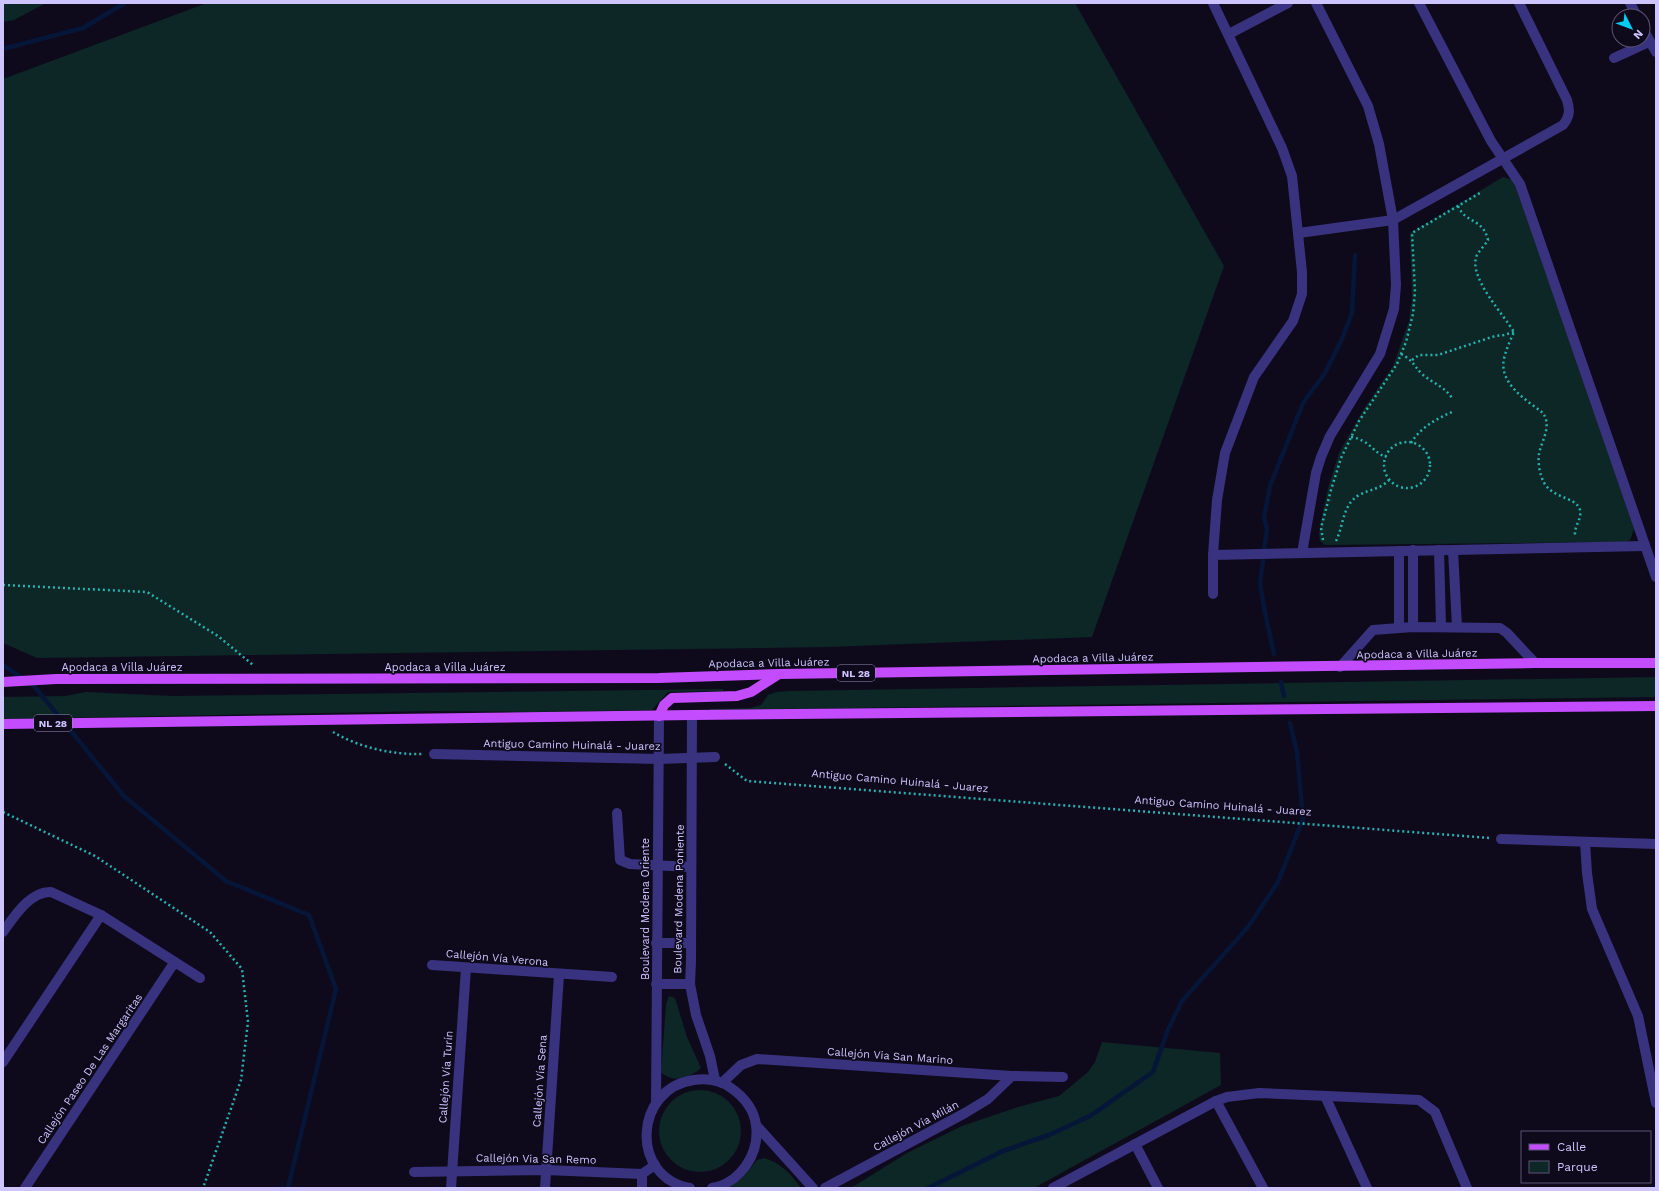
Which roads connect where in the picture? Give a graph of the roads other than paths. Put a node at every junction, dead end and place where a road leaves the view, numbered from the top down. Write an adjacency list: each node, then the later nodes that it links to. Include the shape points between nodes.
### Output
1 (1213, 3): 6 (street)
2 (1288, 3): 6 (street)
3 (1316, 3): 10 (street, via 1368,106 1380,144)
4 (1419, 3): 9 (street, via 1491,142)
5 (1518, 3): 9 (street, via 1570,110 1563,125)
6 (1229, 34): 11 (street, via 1285,155 1292,176)
7 (1636, 48): 8 (street)
8 (1614, 58)
9 (1503, 159): 10 (street); 12 (street, via 1520,184)
10 (1393, 220): 11 (street); 17 (street, via 1396,285 1388,331 1380,354 1330,436 1321,457)
11 (1299, 233): 18 (street, via 1302,294 1293,321 1254,377 1225,453 1217,500)
12 (1645, 546): 15 (street); 19 (street)
13 (1413, 550): 14 (street); 16 (street); 21 (street)
14 (1439, 550): 15 (street); 22 (street)
15 (1453, 550): 23 (street)
16 (1399, 551): 17 (street); 24 (street)
17 (1302, 553): 18 (street)
18 (1213, 555): 20 (street)
19 (1656, 577)
20 (1213, 594)
21 (1413, 627): 22 (street); 24 (street)
22 (1441, 627): 23 (street)
23 (1456, 627): 25 (street, via 1500,628)
24 (1399, 628): 27 (street, via 1373,630)
25 (1535, 663): 26 (main road, Apodaca a Villa Juárez / NL 28); 27 (main road, Apodaca a Villa Juárez / NL 28)
26 (1656, 663)
27 (1340, 667): 28 (main road, Apodaca a Villa Juárez / NL 28)
28 (779, 674): 29 (main road, Apodaca a Villa Juárez / NL 28, via 659,678 56,679); 32 (main road, via 751,692 737,696 672,698 664,705)
29 (3, 682)
30 (1656, 706): 31 (main road, NL 28)
31 (692, 715): 32 (main road, NL 28); 35 (street, Boulevard Modena Poniente)
32 (659, 716): 33 (main road, NL 28); 37 (street, Boulevard Modena Oriente)
33 (3, 724)
34 (434, 754): 37 (street, Antiguo Camino Huinalá - Juarez)
35 (693, 757): 36 (street, Antiguo Camino Huinalá - Juarez); 37 (street, Antiguo Camino Huinalá - Juarez); 43 (street, Boulevard Modena Poniente)
36 (715, 757)
37 (659, 759): 42 (street, Boulevard Modena Oriente)
38 (617, 813): 42 (street, via 620,860 630,864)
39 (1502, 839): 40 (street)
40 (1585, 842): 41 (street); 63 (street, via 1592,909 1638,1016)
41 (1656, 844)
42 (657, 866): 43 (street); 46 (street, Boulevard Modena Oriente)
43 (691, 867): 47 (street, Boulevard Modena Poniente)
44 (101, 916): 45 (street, via 58,894 44,892 33,897); 48 (street); 56 (street)
45 (3, 932)
46 (656, 943): 47 (street); 54 (street, Boulevard Modena Oriente)
47 (690, 943): 55 (street, Boulevard Modena Poniente)
48 (174, 963): 53 (street); 71 (street, Callejón Paseo De Las Margaritas)
49 (432, 965): 50 (street, Callejón Vía Verona)
50 (466, 968): 51 (street, Callejón Vía Verona); 68 (street, Callejón Vía Turín)
51 (559, 975): 52 (street, Callejón Vía Verona); 67 (street, Callejón Vía Sena)
52 (612, 977)
53 (200, 978)
54 (656, 984): 55 (street); 62 (street, Boulevard Modena Oriente)
55 (690, 984): 59 (street, Boulevard Modena Poniente, via 696,1015)
56 (3, 1062)
57 (1012, 1076): 58 (street, Callejón Via San Marino); 59 (street, Callejón Via San Marino, via 757,1059 741,1065); 78 (street, Callejón Vía Milán, via 988,1099 965,1113)
58 (1063, 1076)
59 (719, 1081): 62 (street, via 685,1081 669,1090); 64 (street, via 740,1094 747,1103)
60 (1325, 1096): 61 (street, via 1259,1093); 82 (street); 83 (street, via 1425,1102 1437,1116)
61 (1216, 1100): 65 (street); 81 (street)
62 (656, 1103): 66 (street, via 648,1119 646,1137 649,1154)
63 (1656, 1103)
64 (756, 1125): 76 (street, via 756,1144 749,1162 737,1177); 77 (street)
65 (1135, 1144): 79 (street); 80 (street)
66 (655, 1165): 70 (street); 75 (street, via 665,1177 682,1187)
67 (546, 1170): 68 (street, Callejón Via San Remo); 70 (street, Callejón Via San Remo); 73 (street, Callejón Vía Sena)
68 (452, 1171): 69 (street, Callejón Via San Remo); 72 (street, Callejón Vía Turín)
69 (414, 1172)
70 (642, 1174): 74 (street)
71 (25, 1188)
72 (451, 1188)
73 (545, 1188)
74 (642, 1188)
75 (690, 1188)
76 (712, 1188)
77 (814, 1188)
78 (825, 1188)
79 (1053, 1188)
80 (1158, 1188)
81 (1263, 1188)
82 (1367, 1188)
83 (1467, 1188)

